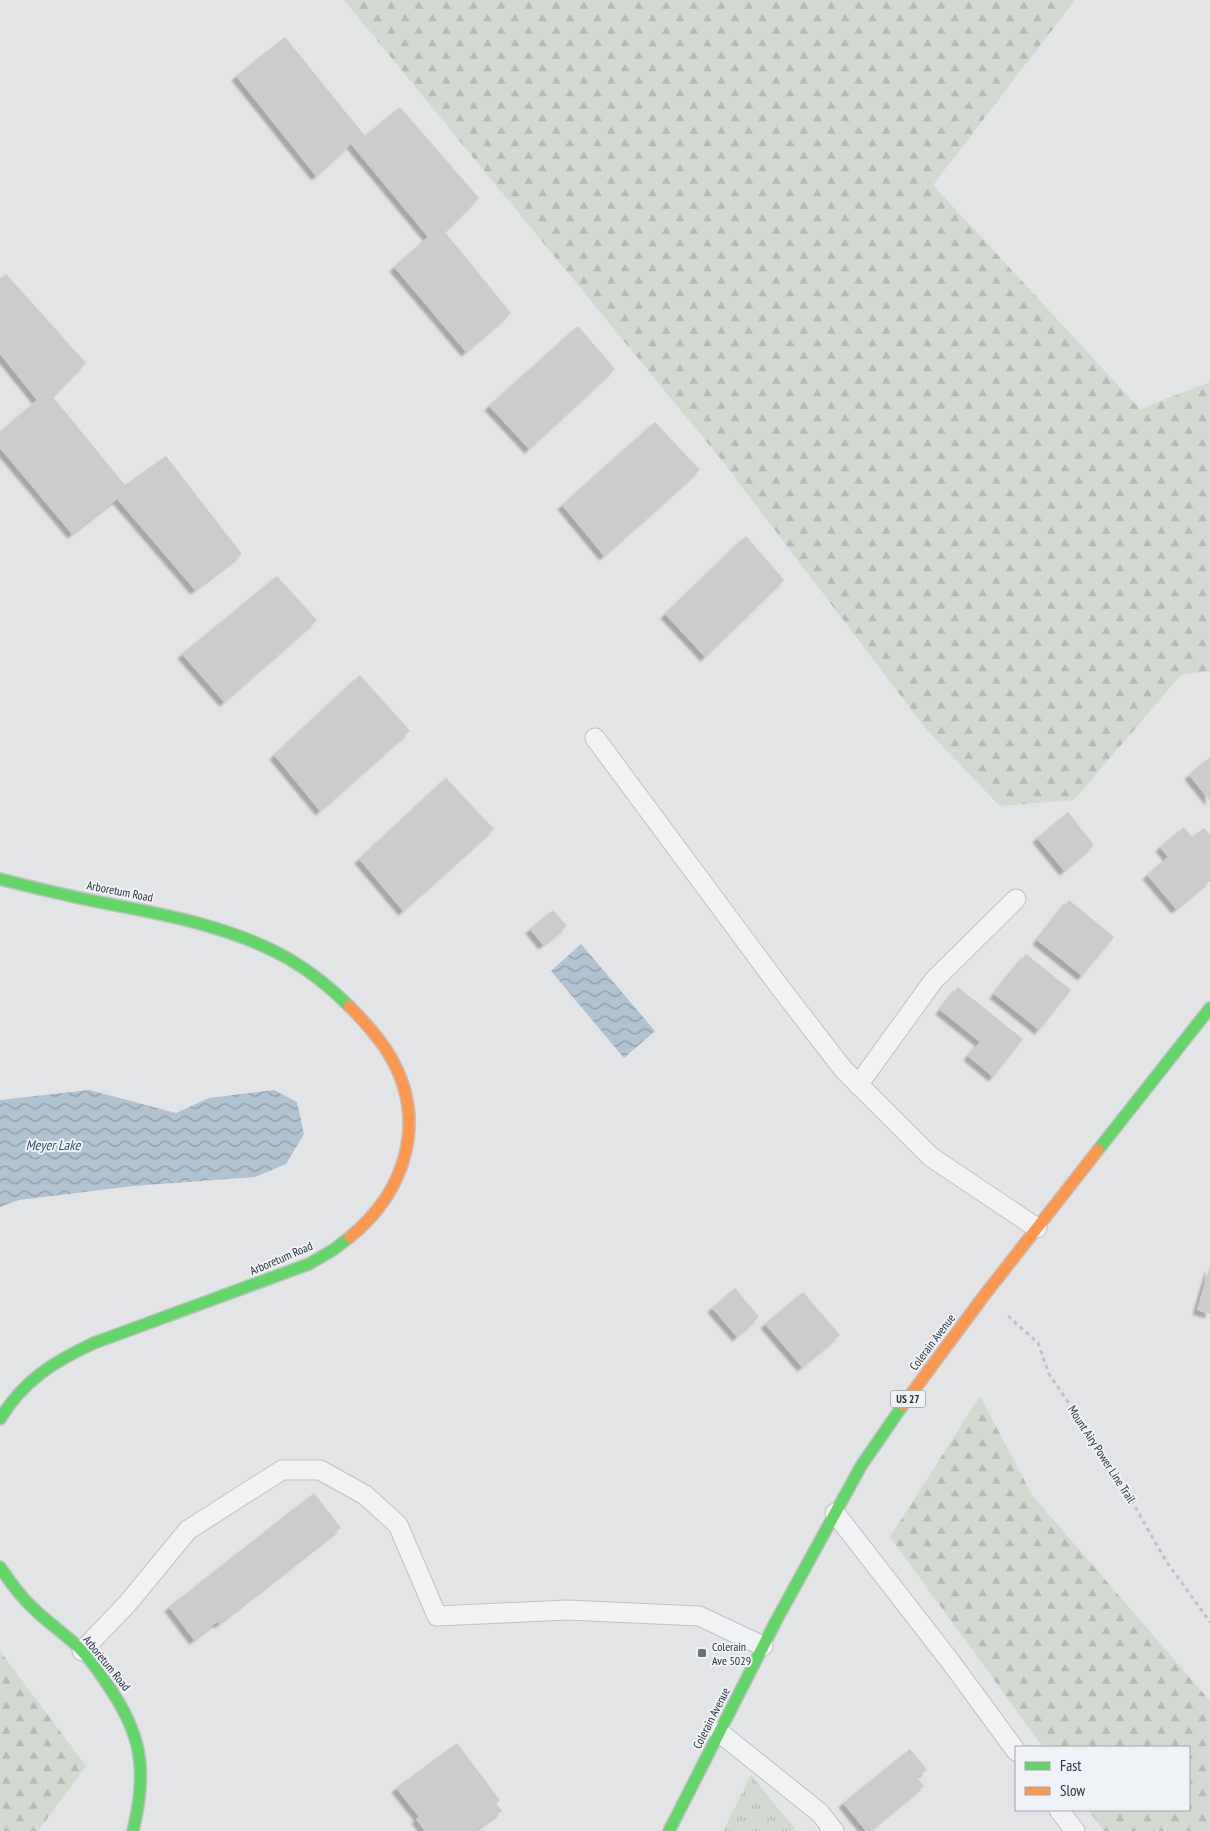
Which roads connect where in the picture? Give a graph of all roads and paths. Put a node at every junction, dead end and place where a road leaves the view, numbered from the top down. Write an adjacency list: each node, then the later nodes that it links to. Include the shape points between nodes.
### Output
1 (595, 738): 5 (lane, via 785,994)
2 (0, 879): 8 (street, Arboretum Road, via 152,912 239,935 281,953 327,984 354,1008 384,1044 399,1070 408,1100 410,1131 405,1162 392,1190 373,1215 341,1244 309,1264 62,1357 33,1377 9,1403)
3 (1016, 899): 5 (lane, via 934,980)
4 (1210, 1008): 6 (street, Colerain Avenue / US 27)
5 (858, 1085): 6 (lane, via 931,1157)
6 (1036, 1228): 7 (street, Colerain Avenue / US 27)
7 (983, 1297): 9 (street, Colerain Avenue / US 27, via 860,1466); 11 (path, Mount Airy Power Line Trail, via 1016,1321 1038,1343 1049,1374 1113,1468 1166,1561)
8 (0, 1419)
9 (835, 1513): 12 (street, Colerain Avenue / US 27); 15 (lane)
10 (0, 1566): 13 (street, Arboretum Road, via 26,1601)
11 (1210, 1622)
12 (763, 1646): 13 (lane, via 699,1616 567,1610 437,1616 398,1525 364,1495 320,1470 282,1470 188,1530 128,1604); 14 (street, Colerain Avenue / US 27)
13 (82, 1651): 17 (street, Arboretum Road, via 117,1695 134,1728 141,1754 143,1781)
14 (719, 1732): 18 (street, Colerain Avenue / US 27); 19 (lane, via 820,1813)
15 (1015, 1750)
16 (1060, 1811): 20 (lane)
17 (133, 1831)
18 (669, 1831)
19 (834, 1831)
20 (1075, 1831)

